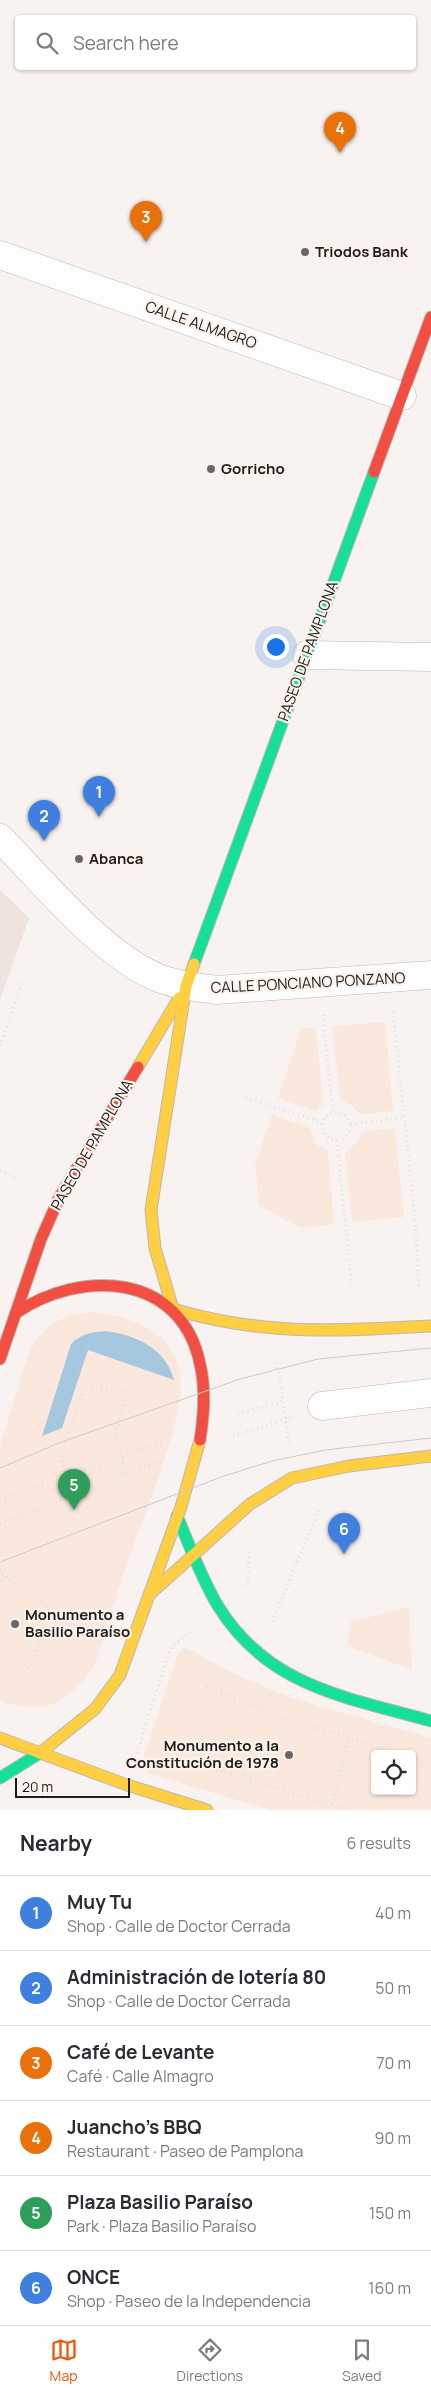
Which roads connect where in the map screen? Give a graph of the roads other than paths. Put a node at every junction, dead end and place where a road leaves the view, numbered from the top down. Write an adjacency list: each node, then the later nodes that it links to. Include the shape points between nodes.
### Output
1 (0, 254): 3 (street, CALLE ALMAGRO)
2 (431, 317): 3 (main road, PASEO DE PAMPLONA)
3 (402, 396): 4 (main road, PASEO DE PAMPLONA)
4 (306, 655): 5 (street); 8 (main road, PASEO DE PAMPLONA)
5 (431, 657)
6 (0, 838): 8 (street, CALLE PONCIANO PONZANO, via 90,930 130,964 157,978)
7 (431, 976): 8 (street, CALLE PONCIANO PONZANO, via 216,990)
8 (186, 986): 9 (main road, PASEO DE PAMPLONA, via 151,1210 152,1235); 10 (main road, PASEO DE PAMPLONA, via 60,1196 41,1239)
9 (173, 1309): 10 (main road, via 135,1290 93,1284 69,1287 44,1296); 11 (main road, via 216,1322 264,1330); 16 (main road, PASEO DE PAMPLONA, via 194,1343 202,1365 204,1392 202,1428)
10 (16, 1313): 12 (main road, PASEO DE PAMPLONA)
11 (431, 1326)
12 (0, 1359)
13 (431, 1393): 14 (street)
14 (322, 1406)
15 (431, 1456): 17 (main road, via 348,1466 285,1482 250,1504)
16 (177, 1516): 17 (main road); 18 (main road, PASEO DE PAMPLONA)
17 (194, 1556): 18 (main road); 19 (main road, via 219,1608 263,1659 297,1679)
18 (149, 1595): 21 (main road, PASEO DE PAMPLONA, via 126,1663 113,1690 83,1721)
19 (431, 1721)
20 (0, 1738): 21 (main road)
21 (40, 1753): 22 (main road, PASEO DE PAMPLONA); 23 (main road)
22 (0, 1778)
23 (206, 1810)

